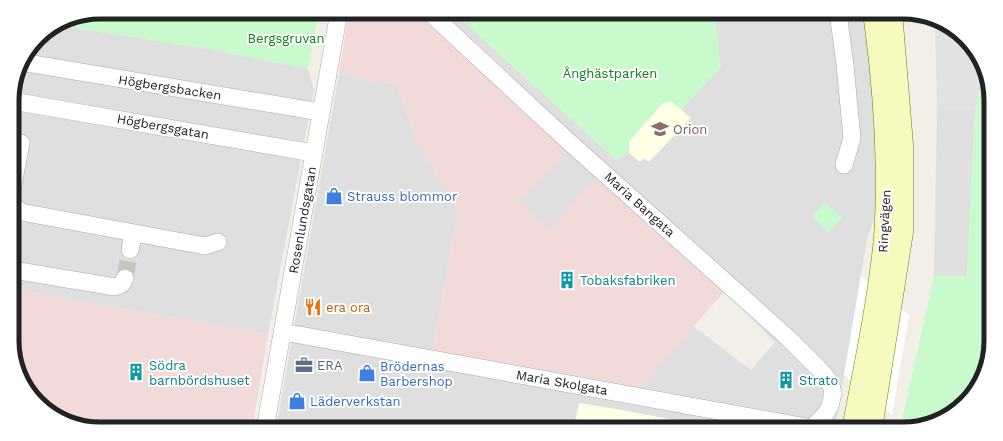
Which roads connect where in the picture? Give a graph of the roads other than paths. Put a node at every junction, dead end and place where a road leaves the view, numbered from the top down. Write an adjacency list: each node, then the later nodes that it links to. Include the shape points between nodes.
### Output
1 (338, 19): 8 (street, Rosenlundsgatan)
2 (437, 19): 20 (street, Maria Bangata, via 792,342 830,382)
3 (839, 19): 12 (street, via 852,138)
4 (875, 19): 17 (main road, Ringvägen, via 882,83 886,171)
5 (892, 19): 17 (main road, Ringvägen, via 898,78 903,179 902,232)
6 (28, 63): 8 (street, Högbergsbacken)
7 (19, 102): 11 (street, Högbergsgatan)
8 (320, 112): 11 (street, Rosenlundsgatan)
9 (21, 143): 10 (street)
10 (19, 153)
11 (313, 153): 18 (street, Rosenlundsgatan)
12 (844, 165)
13 (19, 211): 14 (street, via 132,242 205,246)
14 (218, 242)
15 (19, 271): 16 (street, via 115,287 122,284)
16 (125, 278)
17 (885, 295): 19 (main road, Ringvägen)
18 (282, 332): 21 (street, Rosenlundsgatan); 22 (street, Maria Skolgata)
19 (868, 395): 24 (main road, Ringvägen); 25 (main road, Ringvägen)
20 (830, 406): 23 (street, Maria Skolgata)
21 (266, 422)
22 (779, 422)
23 (819, 422)
24 (856, 422)
25 (870, 422)

